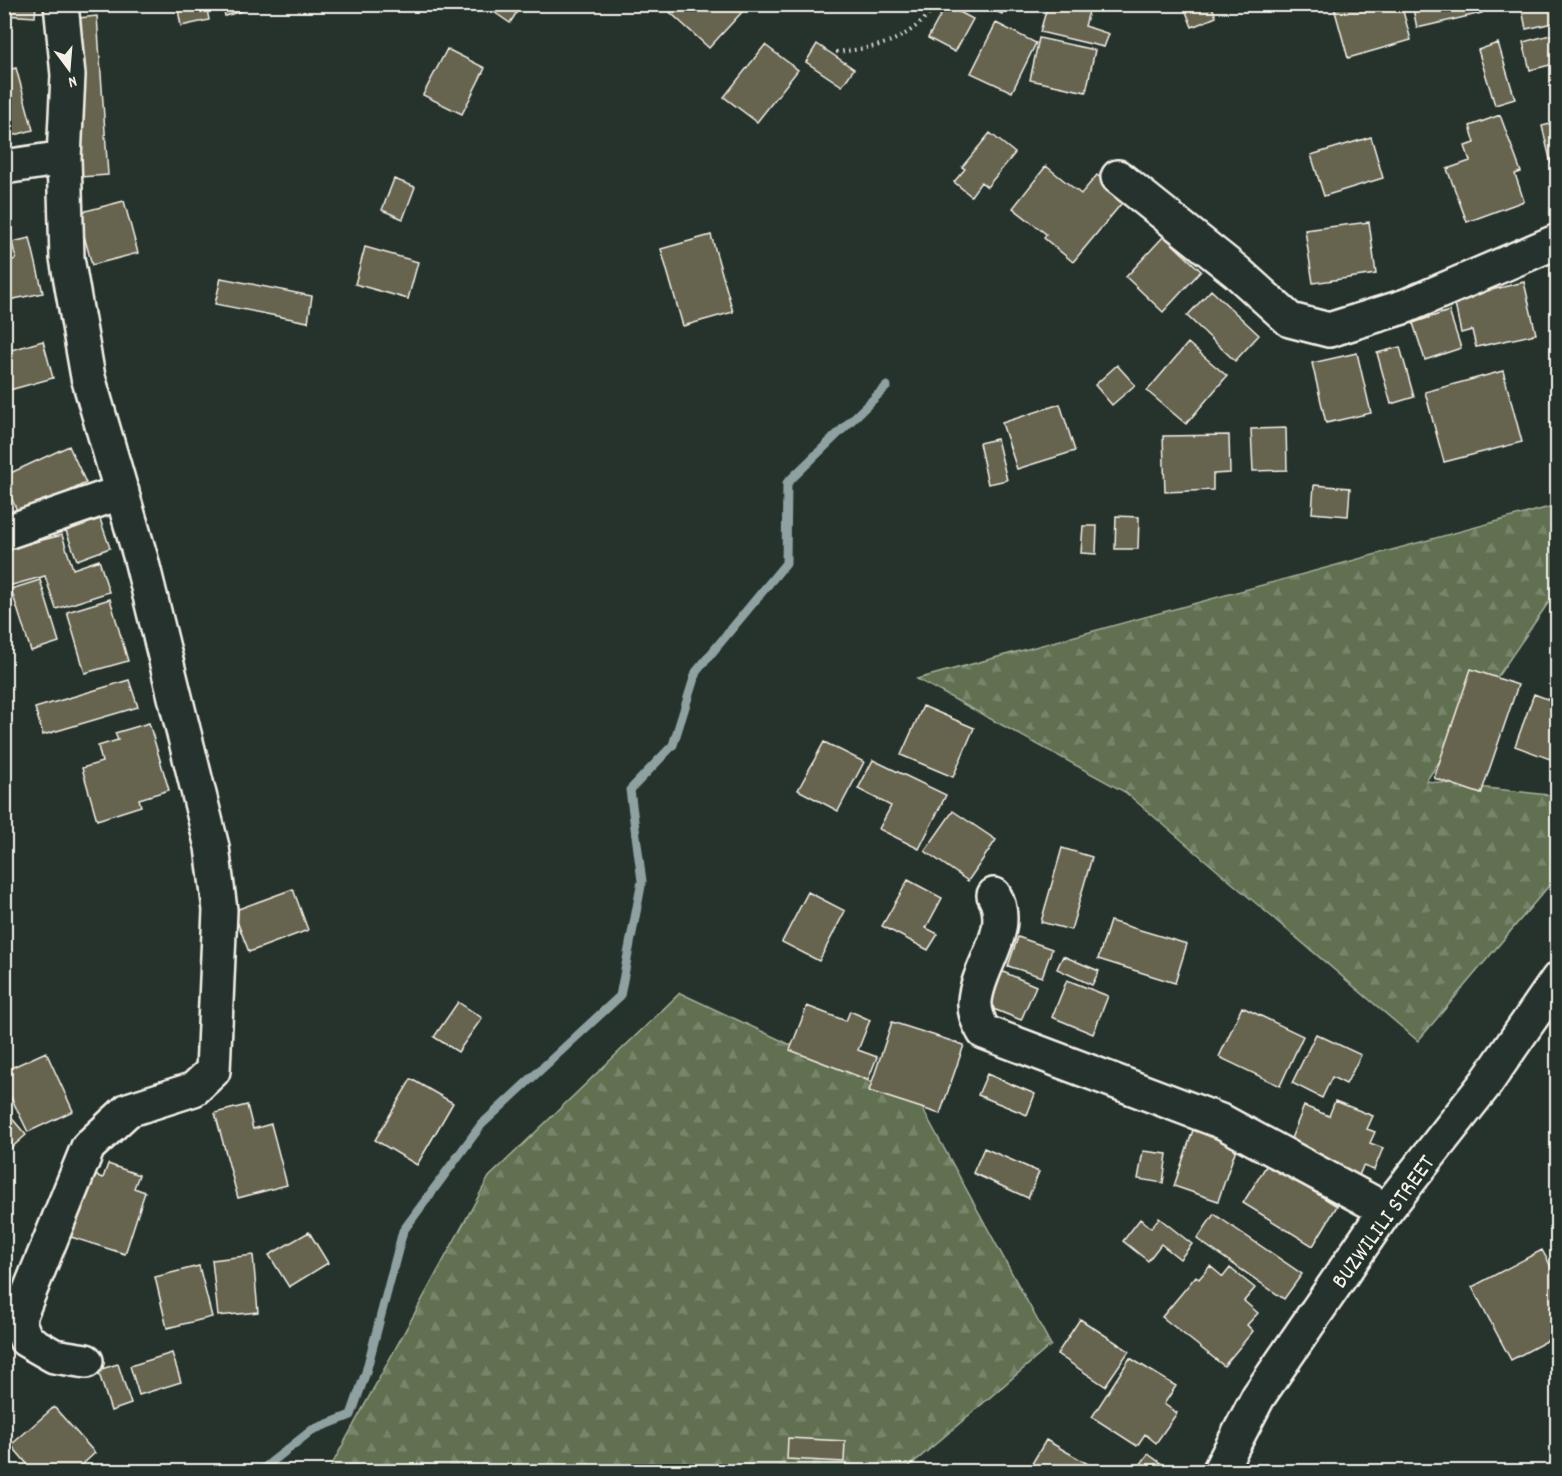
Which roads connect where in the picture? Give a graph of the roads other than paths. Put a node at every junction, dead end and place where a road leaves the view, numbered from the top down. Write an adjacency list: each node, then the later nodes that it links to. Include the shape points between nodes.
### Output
1 (61, 4): 2 (street, via 68,75)
2 (64, 158): 3 (street); 6 (street, via 67,258 82,345)
3 (4, 167)
4 (1118, 177): 5 (street, via 1237,272 1290,320 1329,330 1406,306)
5 (1557, 241)
6 (122, 492): 7 (street); 11 (street, via 212,847 220,910 213,1071 194,1089 128,1110 88,1147 18,1320 26,1340 54,1356)
7 (4, 533)
8 (994, 895): 10 (street, via 1002,919 975,1001 977,1019 984,1032 1223,1122)
9 (1557, 979): 10 (street, BUZWILILI STREET, via 1486,1083)
10 (1386, 1210): 12 (street, BUZWILILI STREET, via 1258,1397)
11 (86, 1361)
12 (1219, 1472)

